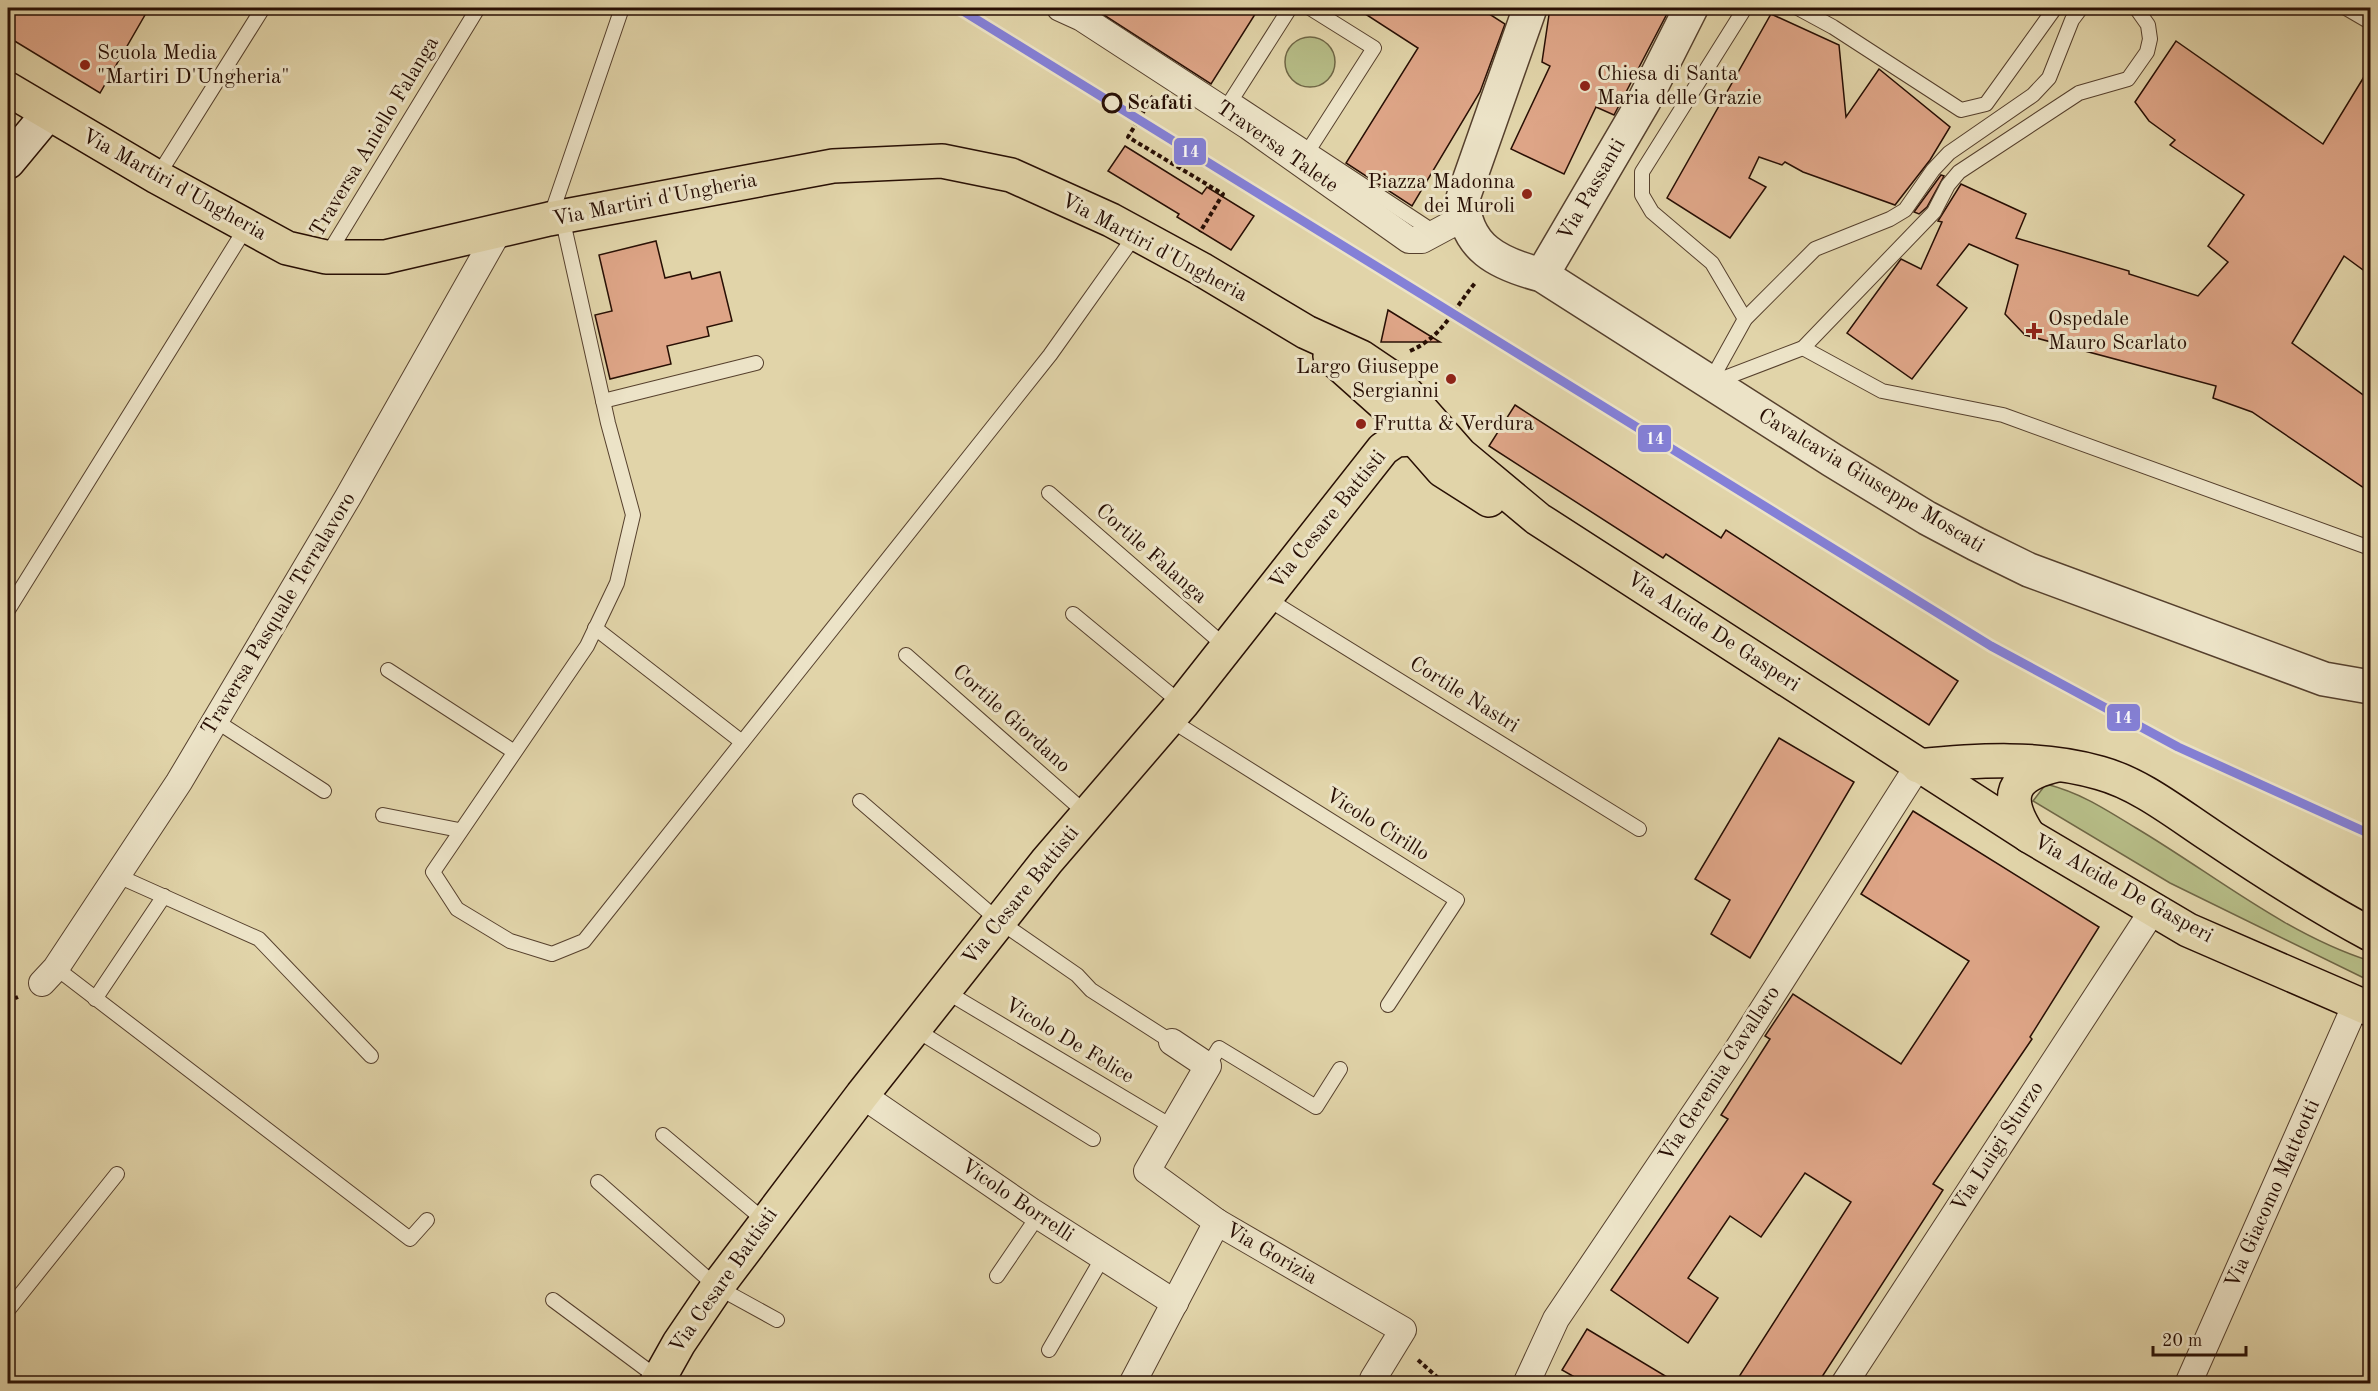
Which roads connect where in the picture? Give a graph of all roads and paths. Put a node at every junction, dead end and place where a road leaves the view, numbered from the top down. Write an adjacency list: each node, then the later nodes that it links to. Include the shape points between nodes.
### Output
1 (263, 8): 21 (lane)
2 (478, 8): 29 (lane, Traversa Aniello Falanga)
3 (622, 8): 22 (lane)
4 (1060, 8): 27 (street, Traversa Talete, via 1083,18 1248,126 1409,240 1422,240)
5 (1290, 8): 19 (lane, via 1232,99)
6 (1310, 8): 19 (lane, via 1374,48)
7 (1530, 8): 23 (street, via 1469,175)
8 (1691, 8): 31 (street, Via Passanti, via 1644,101)
9 (1745, 8): 32 (lane, via 1642,172 1642,195 1652,212 1713,263)
10 (1798, 8): 11 (lane, via 1961,110 1986,104)
11 (2055, 8)
12 (2081, 8): 32 (lane, via 2072,20 2049,78 2033,95 1949,153 1905,210 1815,249)
13 (2136, 8): 34 (lane, via 2148,26 2150,39 2147,52 2128,79 2079,93 1959,172 1934,212)
14 (2346, 8): 15 (lane)
15 (2370, 22)
16 (8, 90): 18 (main road, Via Martiri d'Ungheria)
17 (1157, 91): 25 (path, via 1128,137 1223,194 1198,236)
18 (47, 115): 20 (street); 21 (main road, Via Martiri d'Ungheria)
19 (1310, 148): 27 (lane)
20 (8, 162)
21 (157, 177): 24 (main road, Via Martiri d'Ungheria)
22 (556, 218): 26 (main road, Via Martiri d'Ungheria); 28 (main road, Via Martiri d'Ungheria, via 833,166 942,161 1011,175); 38 (lane)
23 (1463, 218): 27 (street, Traversa Talete); 30 (street, Cavalcavia Giuseppe Moscati, via 1473,237)
24 (247, 226): 29 (main road, Via Martiri d'Ungheria, via 287,248); 45 (lane)
25 (1190, 231)
26 (498, 232): 29 (main road, Via Martiri d'Ungheria, via 385,257); 55 (street, Traversa Pasquale Terralavoro)
27 (1434, 232)
28 (1136, 234): 33 (main road, Via Martiri d'Ungheria); 56 (lane, via 1050,355)
29 (326, 257)
30 (1496, 258): 31 (street, Cavalcavia Giuseppe Moscati); 36 (path, via 1464,296 1441,332 1401,356)
31 (1542, 276): 37 (street, Cavalcavia Giuseppe Moscati)
32 (1745, 319): 37 (lane)
33 (1306, 332): 36 (main road, Via Martiri d'Ungheria, via 1349,350); 40 (main road, Via Martiri d'Ungheria, via 1386,406)
34 (1803, 348): 37 (lane); 43 (lane, via 1882,391 2003,415)
35 (756, 363): 38 (lane)
36 (1385, 374): 39 (main road, Via Martiri d'Ungheria)
37 (1709, 384): 51 (street, Cavalcavia Giuseppe Moscati, via 1927,518 2028,570)
38 (603, 401): 47 (lane, via 633,515 617,584)
39 (1418, 405): 42 (main road, Via Alcide De Gasperi, via 1460,454)
40 (1413, 439): 42 (main road, Via Alcide De Gasperi, via 1460,484 1501,506); 44 (main road, Via Cesare Battisti, via 1396,440 1383,449)
41 (1049, 493): 48 (lane, Cortile Falanga)
42 (1538, 519): 59 (main road, Via Alcide De Gasperi)
43 (2370, 548)
44 (1266, 598): 48 (main road, Via Cesare Battisti); 64 (lane, Cortile Nastri)
45 (8, 610)
46 (1073, 614): 54 (lane)
47 (595, 628): 56 (lane); 57 (lane, via 587,646)
48 (1226, 647): 54 (main road, Via Cesare Battisti)
49 (906, 654): 63 (lane, Cortile Giordano)
50 (388, 670): 57 (lane)
51 (2324, 679): 52 (street, Cavalcavia Giuseppe Moscati); 53 (street, Cavalcavia Giuseppe Moscati)
52 (2370, 687)
53 (2370, 710)
54 (1175, 711): 63 (main road, Via Cesare Battisti); 77 (lane, Vicolo Cirillo, via 1457,900)
55 (216, 721): 60 (lane); 67 (street, Traversa Pasquale Terralavoro)
56 (742, 742): 65 (lane, via 584,941 552,954 510,940 457,909 433,872)
57 (513, 751): 65 (lane)
58 (2062, 764): 59 (main road, via 1968,761); 66 (main road, via 2035,771 2014,790 2018,819); 69 (main road, via 2102,773 2138,790)
59 (1918, 766): 66 (main road, Via Alcide De Gasperi); 107 (street, Via Geremia Cavallaro, via 1734,1055 1556,1319)
60 (324, 791)
61 (860, 801): 72 (lane)
62 (383, 815): 65 (lane)
63 (1088, 815): 72 (main road, Via Cesare Battisti)
64 (1639, 829)
65 (459, 830)
66 (2029, 836): 70 (main road, Via Alcide De Gasperi)
67 (118, 876): 68 (lane); 74 (street, Traversa Pasquale Terralavoro)
68 (164, 896): 76 (lane); 81 (lane, via 259,939)
69 (2315, 904): 71 (street); 73 (main road)
70 (2153, 910): 78 (main road, Via Alcide De Gasperi, via 2188,930); 108 (street, Via Luigi Sturzo)
71 (2370, 914)
72 (999, 921): 75 (main road, Via Cesare Battisti); 80 (lane, via 1077,975 1091,990)
73 (2370, 934)
74 (49, 975): 76 (lane)
75 (944, 991): 79 (main road, Via Cesare Battisti); 85 (lane, Vicolo De Felice)
76 (95, 999): 91 (lane, via 410,1239)
77 (1388, 1005)
78 (2363, 1006): 109 (street, Via Giacomo Matteotti)
79 (913, 1028): 84 (main road, Via Cesare Battisti); 87 (lane)
80 (1172, 1042): 82 (street)
81 (370, 1056)
82 (1208, 1066): 83 (lane, via 1219,1048 1316,1107); 85 (street)
83 (1340, 1069)
84 (862, 1095): 90 (street, Vicolo Borrelli); 92 (main road, Via Cesare Battisti)
85 (1173, 1127): 93 (street, via 1147,1171)
86 (663, 1135): 92 (lane)
87 (1093, 1139)
88 (117, 1174): 99 (lane)
89 (598, 1182): 96 (lane)
90 (1038, 1215): 94 (street, Vicolo Borrelli); 95 (lane)
91 (427, 1220)
92 (765, 1221): 96 (main road, Via Cesare Battisti)
93 (1217, 1222): 98 (street, Via Gorizia); 101 (street, Via Gorizia, via 1402,1330)
94 (1102, 1257): 98 (street, Vicolo Borrelli); 102 (lane)
95 (997, 1276)
96 (717, 1287): 100 (lane); 104 (main road, Via Cesare Battisti)
97 (553, 1300): 104 (lane)
98 (1175, 1303): 105 (street, Via Gorizia)
99 (8, 1310)
100 (777, 1320)
101 (1395, 1342): 103 (street); 106 (path)
102 (1049, 1350)
103 (1372, 1378)
104 (657, 1381)
105 (1132, 1383)
106 (1445, 1383)
107 (1526, 1383)
108 (1844, 1383)
109 (2188, 1383)

